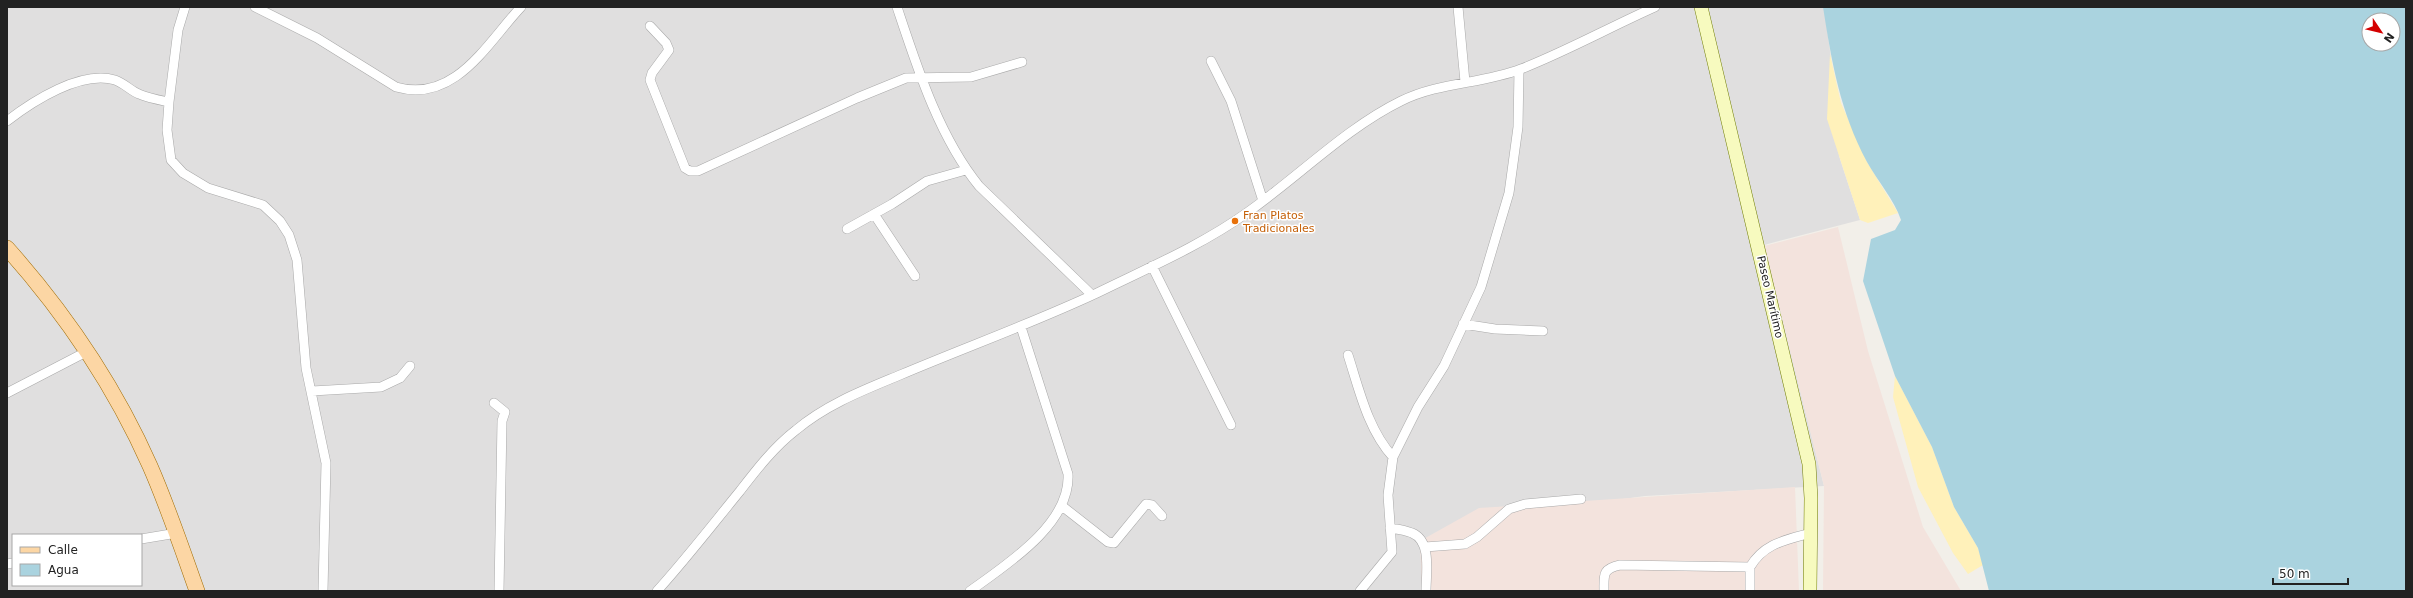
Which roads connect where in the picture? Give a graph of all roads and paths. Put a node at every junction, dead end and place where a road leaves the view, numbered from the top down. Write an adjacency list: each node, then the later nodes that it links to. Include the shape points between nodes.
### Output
1 (185, 7): 14 (street, via 178,30)
2 (255, 7): 3 (street, via 317,38 396,87 408,90 439,87 468,69)
3 (522, 7)
4 (897, 7): 12 (street)
5 (1458, 7): 13 (street)
6 (1655, 7): 11 (street)
7 (1701, 7): 40 (main road, Paseo Marítimo, via 1809,464)
8 (650, 26): 12 (street, via 666,42 669,50 652,73 650,80 674,145 685,168 690,171 698,171 717,164 857,98 906,78)
9 (1211, 61): 17 (street, via 1234,107)
10 (1022, 62): 12 (street, via 971,77)
11 (1519, 70): 13 (street); 24 (street, via 1518,127 1509,193 1481,287)
12 (921, 76): 16 (street)
13 (1465, 82): 17 (street, via 1434,88 1402,100 1373,117)
14 (169, 102): 15 (street, via 140,95 118,81 108,78 94,79 67,86 31,103); 30 (street, via 168,150 171,160 177,167 208,188 264,205 280,221 289,235 297,260 303,344)
15 (7, 121)
16 (966, 170): 18 (street, via 927,181); 23 (street, via 979,186)
17 (1263, 201): 21 (street, via 1216,234)
18 (874, 214): 19 (street); 22 (street)
19 (847, 229)
20 (7, 248): 27 (main road, via 33,278)
21 (1152, 266): 23 (street); 33 (street)
22 (915, 276)
23 (1092, 295): 25 (street)
24 (1463, 324): 26 (street, via 1495,329); 34 (street, via 1444,366 1418,407)
25 (1021, 327): 36 (street, via 1068,474 1069,487); 47 (street, via 845,398 810,419 770,455)
26 (1543, 331)
27 (86, 352): 31 (street); 39 (main road, via 115,399 149,465)
28 (1348, 355): 34 (street, via 1380,444)
29 (410, 366): 30 (street, via 400,378 381,387)
30 (312, 391): 45 (street, via 327,476)
31 (7, 393)
32 (494, 403): 46 (street, via 505,412 502,421)
33 (1231, 425)
34 (1393, 457): 38 (street, via 1388,495)
35 (1581, 499): 42 (street, via 1525,504 1509,509 1465,544)
36 (1062, 506): 37 (street, via 1108,542 1114,543 1146,504 1152,505); 48 (street, via 1027,548)
37 (1162, 516)
38 (1390, 528): 42 (street, via 1413,533); 49 (street, via 1392,552)
39 (177, 533): 41 (street); 44 (main road)
40 (1811, 533): 43 (street, via 1774,543 1757,555); 53 (main road, Paseo Marítimo)
41 (142, 539)
42 (1425, 547): 50 (street)
43 (1750, 567): 51 (street, via 1620,565 1610,567 1604,575); 52 (street)
44 (197, 591)
45 (323, 591)
46 (499, 591)
47 (657, 591)
48 (970, 591)
49 (1360, 591)
50 (1426, 591)
51 (1604, 591)
52 (1750, 591)
53 (1810, 591)

